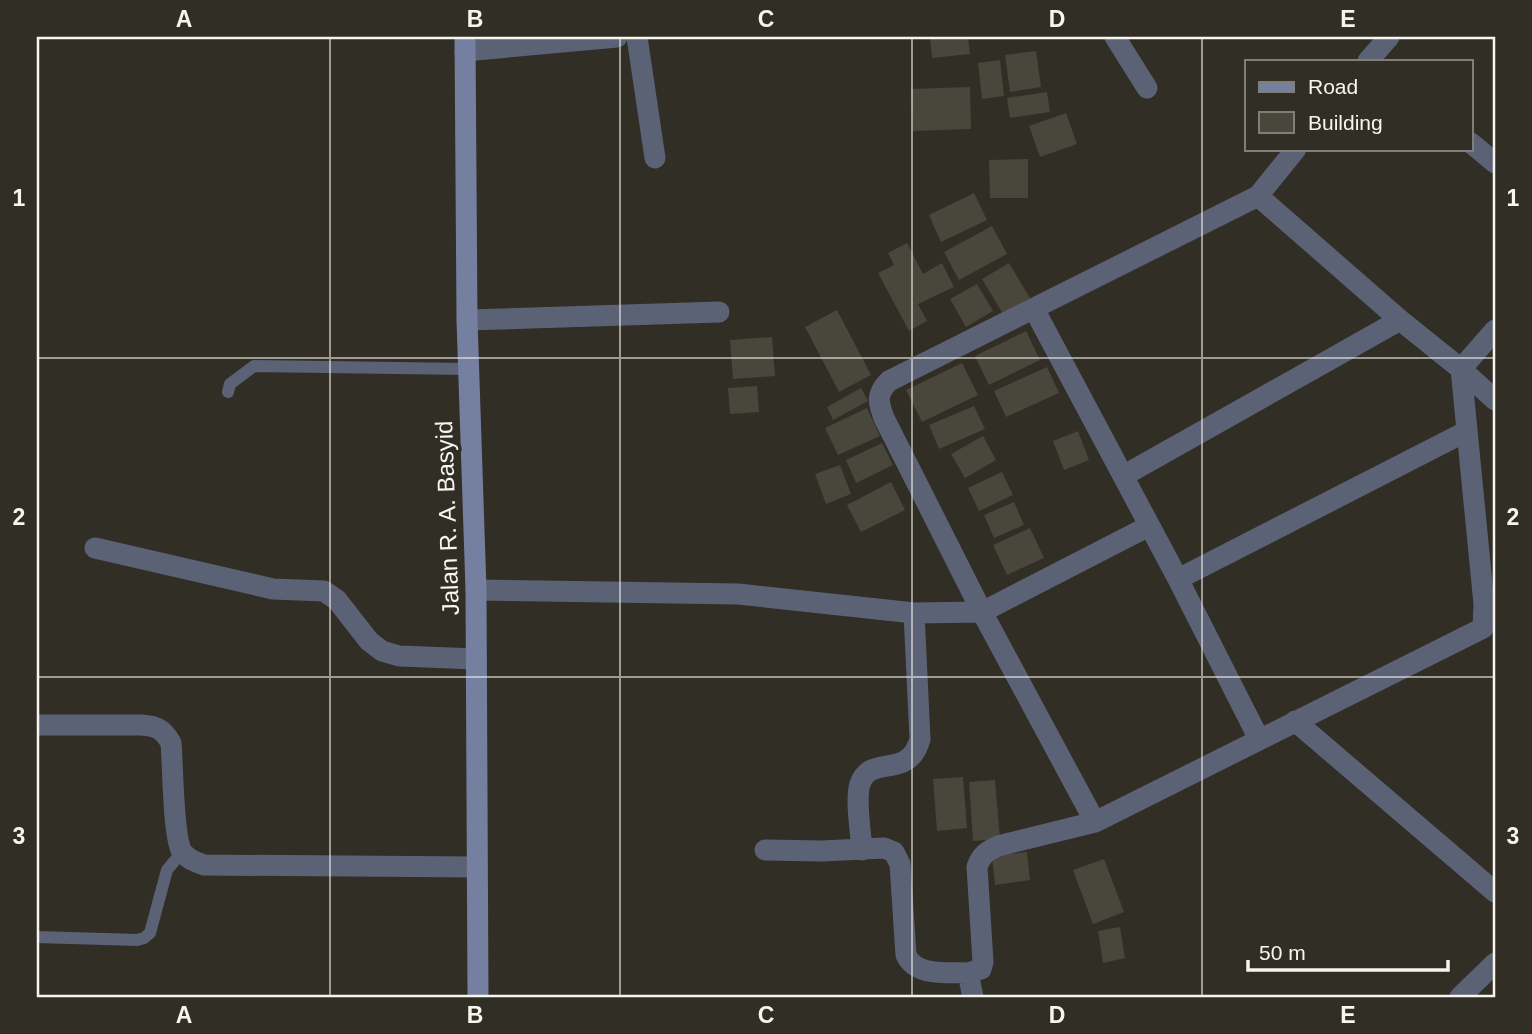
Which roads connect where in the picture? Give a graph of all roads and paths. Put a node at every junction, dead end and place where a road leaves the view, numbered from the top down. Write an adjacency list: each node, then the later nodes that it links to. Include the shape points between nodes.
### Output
1 (617, 37): 5 (street)
2 (637, 37): 10 (street)
3 (1115, 37): 7 (street)
4 (1389, 37): 6 (street)
5 (465, 44): 15 (main road, Jalan R. A. Basyid)
6 (1369, 60)
7 (1147, 88)
8 (1472, 144): 11 (street)
9 (1295, 150): 12 (street)
10 (655, 158)
11 (1495, 163)
12 (1258, 195): 13 (street); 16 (street)
13 (1034, 309): 23 (street); 28 (street, via 889,381 878,402)
14 (719, 312): 15 (street)
15 (467, 320): 18 (main road, Jalan R. A. Basyid)
16 (1400, 320): 19 (street); 23 (street)
17 (1495, 330): 19 (street)
18 (468, 369): 20 (lane, via 254,366 230,384); 27 (main road, Jalan R. A. Basyid)
19 (1461, 369): 21 (street); 22 (street)
20 (228, 392)
21 (1495, 400)
22 (1465, 432): 26 (street); 30 (street)
23 (1123, 475): 24 (street)
24 (1149, 526): 26 (street); 28 (street)
25 (95, 548): 31 (street, via 273,589 324,591 382,651 399,656)
26 (1178, 579): 34 (street)
27 (476, 590): 29 (street, via 738,594); 31 (main road, Jalan R. A. Basyid)
28 (982, 612): 29 (street); 35 (street)
29 (914, 613): 37 (street, via 920,739 911,758 870,770 863,777 859,787)
30 (1489, 634): 32 (street)
31 (476, 659): 39 (main road, Jalan R. A. Basyid)
32 (1295, 721): 34 (street); 40 (street)
33 (37, 725): 38 (street, via 141,725 165,732 171,743)
34 (1259, 739): 35 (street)
35 (1095, 821): 43 (street, via 998,846 980,858 983,962 981,969)
36 (765, 850): 37 (street)
37 (862, 850): 43 (street, via 884,848 894,852 900,864 906,955 913,966)
38 (182, 852): 39 (street, via 204,865); 41 (lane, via 167,870 150,933 144,938)
39 (476, 867): 44 (main road, Jalan R. A. Basyid)
40 (1495, 892)
41 (37, 937)
42 (1495, 962): 46 (street)
43 (968, 973): 45 (street)
44 (478, 997)
45 (973, 997)
46 (1460, 997)

